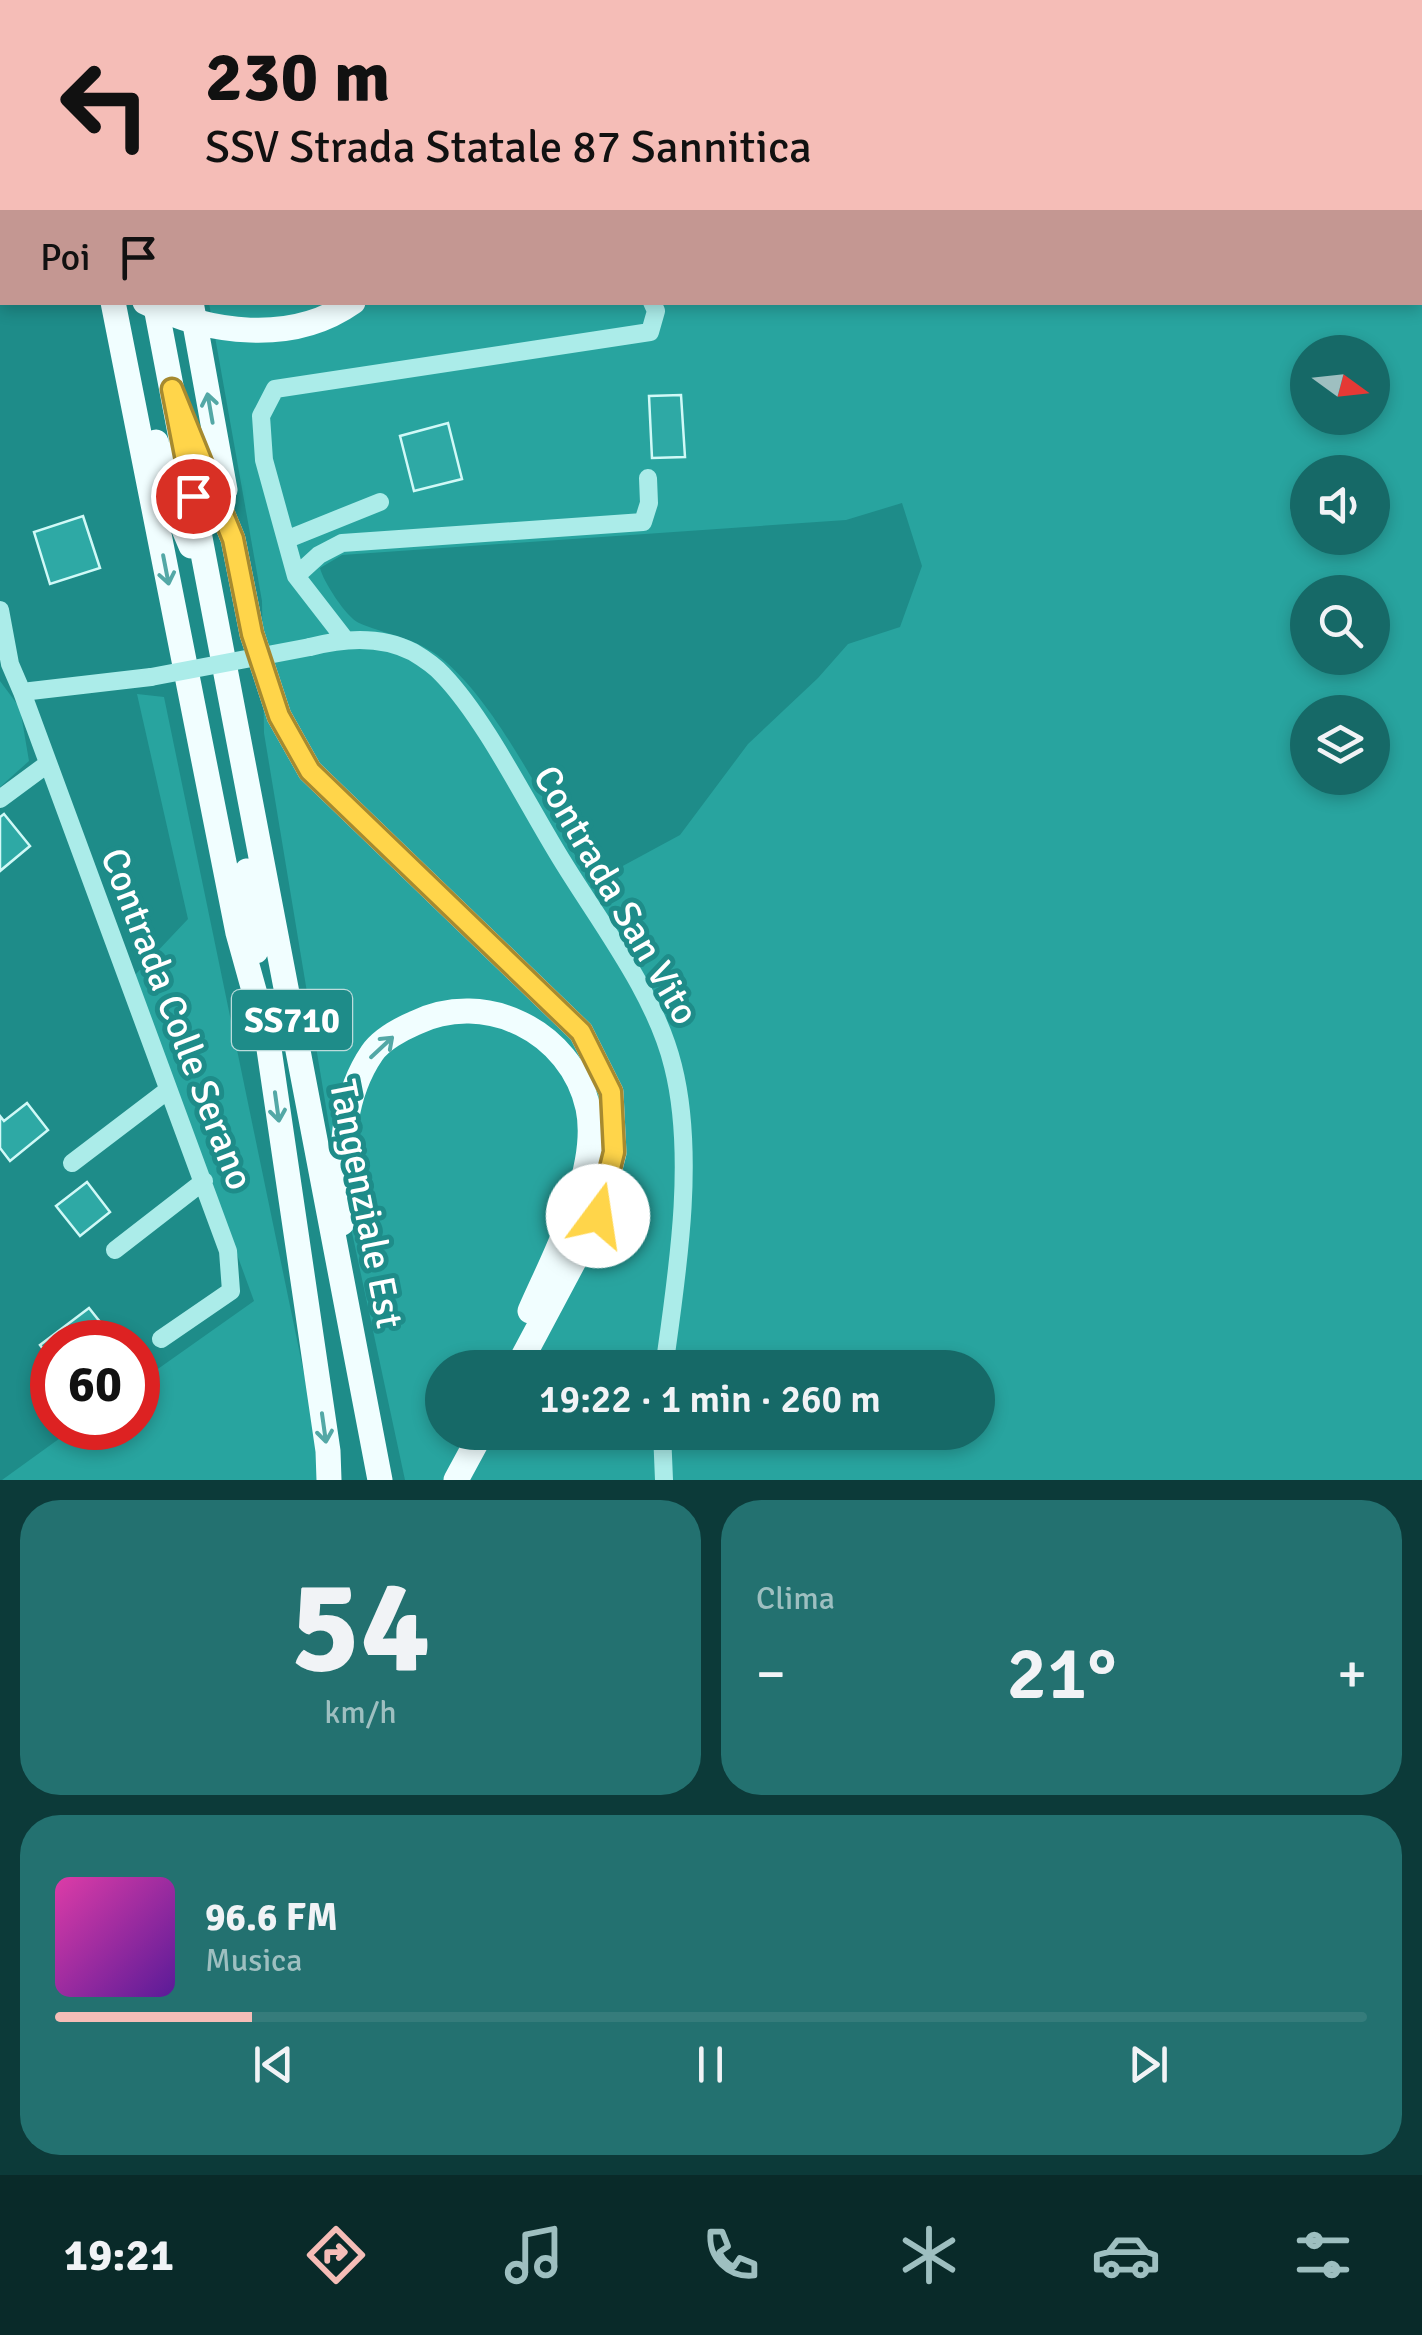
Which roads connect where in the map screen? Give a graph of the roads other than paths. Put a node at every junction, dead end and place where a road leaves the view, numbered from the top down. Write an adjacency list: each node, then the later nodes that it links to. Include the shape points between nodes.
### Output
1 (115, 305): 14 (main road, via 172,501)
2 (115, 305): 21 (main road, one-way to 21, via 238,933)
3 (152, 305): 6 (main road, bridge, via 230,330 284,330)
4 (156, 305): 8 (main road)
5 (192, 305): 12 (main road, one-way to 5)
6 (349, 305)
7 (653, 305): 11 (street, via 650,332 275,389 261,416 264,460)
8 (172, 389): 12 (main road); 14 (main road)
9 (648, 478): 13 (street, via 642,522 342,543)
10 (380, 502): 11 (street)
11 (288, 538): 13 (street)
12 (233, 539): 29 (main road, via 252,634 279,716 310,771 581,1032 611,1092 614,1152 598,1216)
13 (296, 576): 16 (street)
14 (214, 602): 19 (main road)
15 (0, 610): 17 (street, Contrada Colle Serano)
16 (344, 638): 17 (street, Contrada San Vito, bridge, via 150,677); 30 (street, Contrada San Vito, via 412,652 442,674 645,995 673,1064 683,1125 678,1264)
17 (22, 692): 18 (street, Contrada Colle Serano)
18 (46, 765): 20 (street); 22 (street, Contrada Colle Serano)
19 (242, 766): 21 (main road, via 241,821); 26 (main road, Tangenziale Est / SS710)
20 (0, 799)
21 (266, 1030): 33 (main road, one-way to 33)
22 (168, 1090): 23 (street); 24 (street, Contrada Colle Serano)
23 (72, 1163)
24 (204, 1181): 25 (street); 27 (street, Contrada Colle Serano, via 228,1251 232,1291)
25 (115, 1250)
26 (342, 1273): 28 (main road, one-way to 28, via 344,1130 352,1090 374,1050 432,1015 468,1010 532,1026 562,1052 578,1082 588,1109 588,1148 561,1241); 34 (main road, Tangenziale Est / SS710)
27 (161, 1339)
28 (512, 1350)
29 (526, 1350)
30 (666, 1350)
31 (469, 1450): 35 (main road)
32 (663, 1450): 36 (street)
33 (329, 1480)
34 (380, 1480)
35 (455, 1480)
36 (664, 1480)

